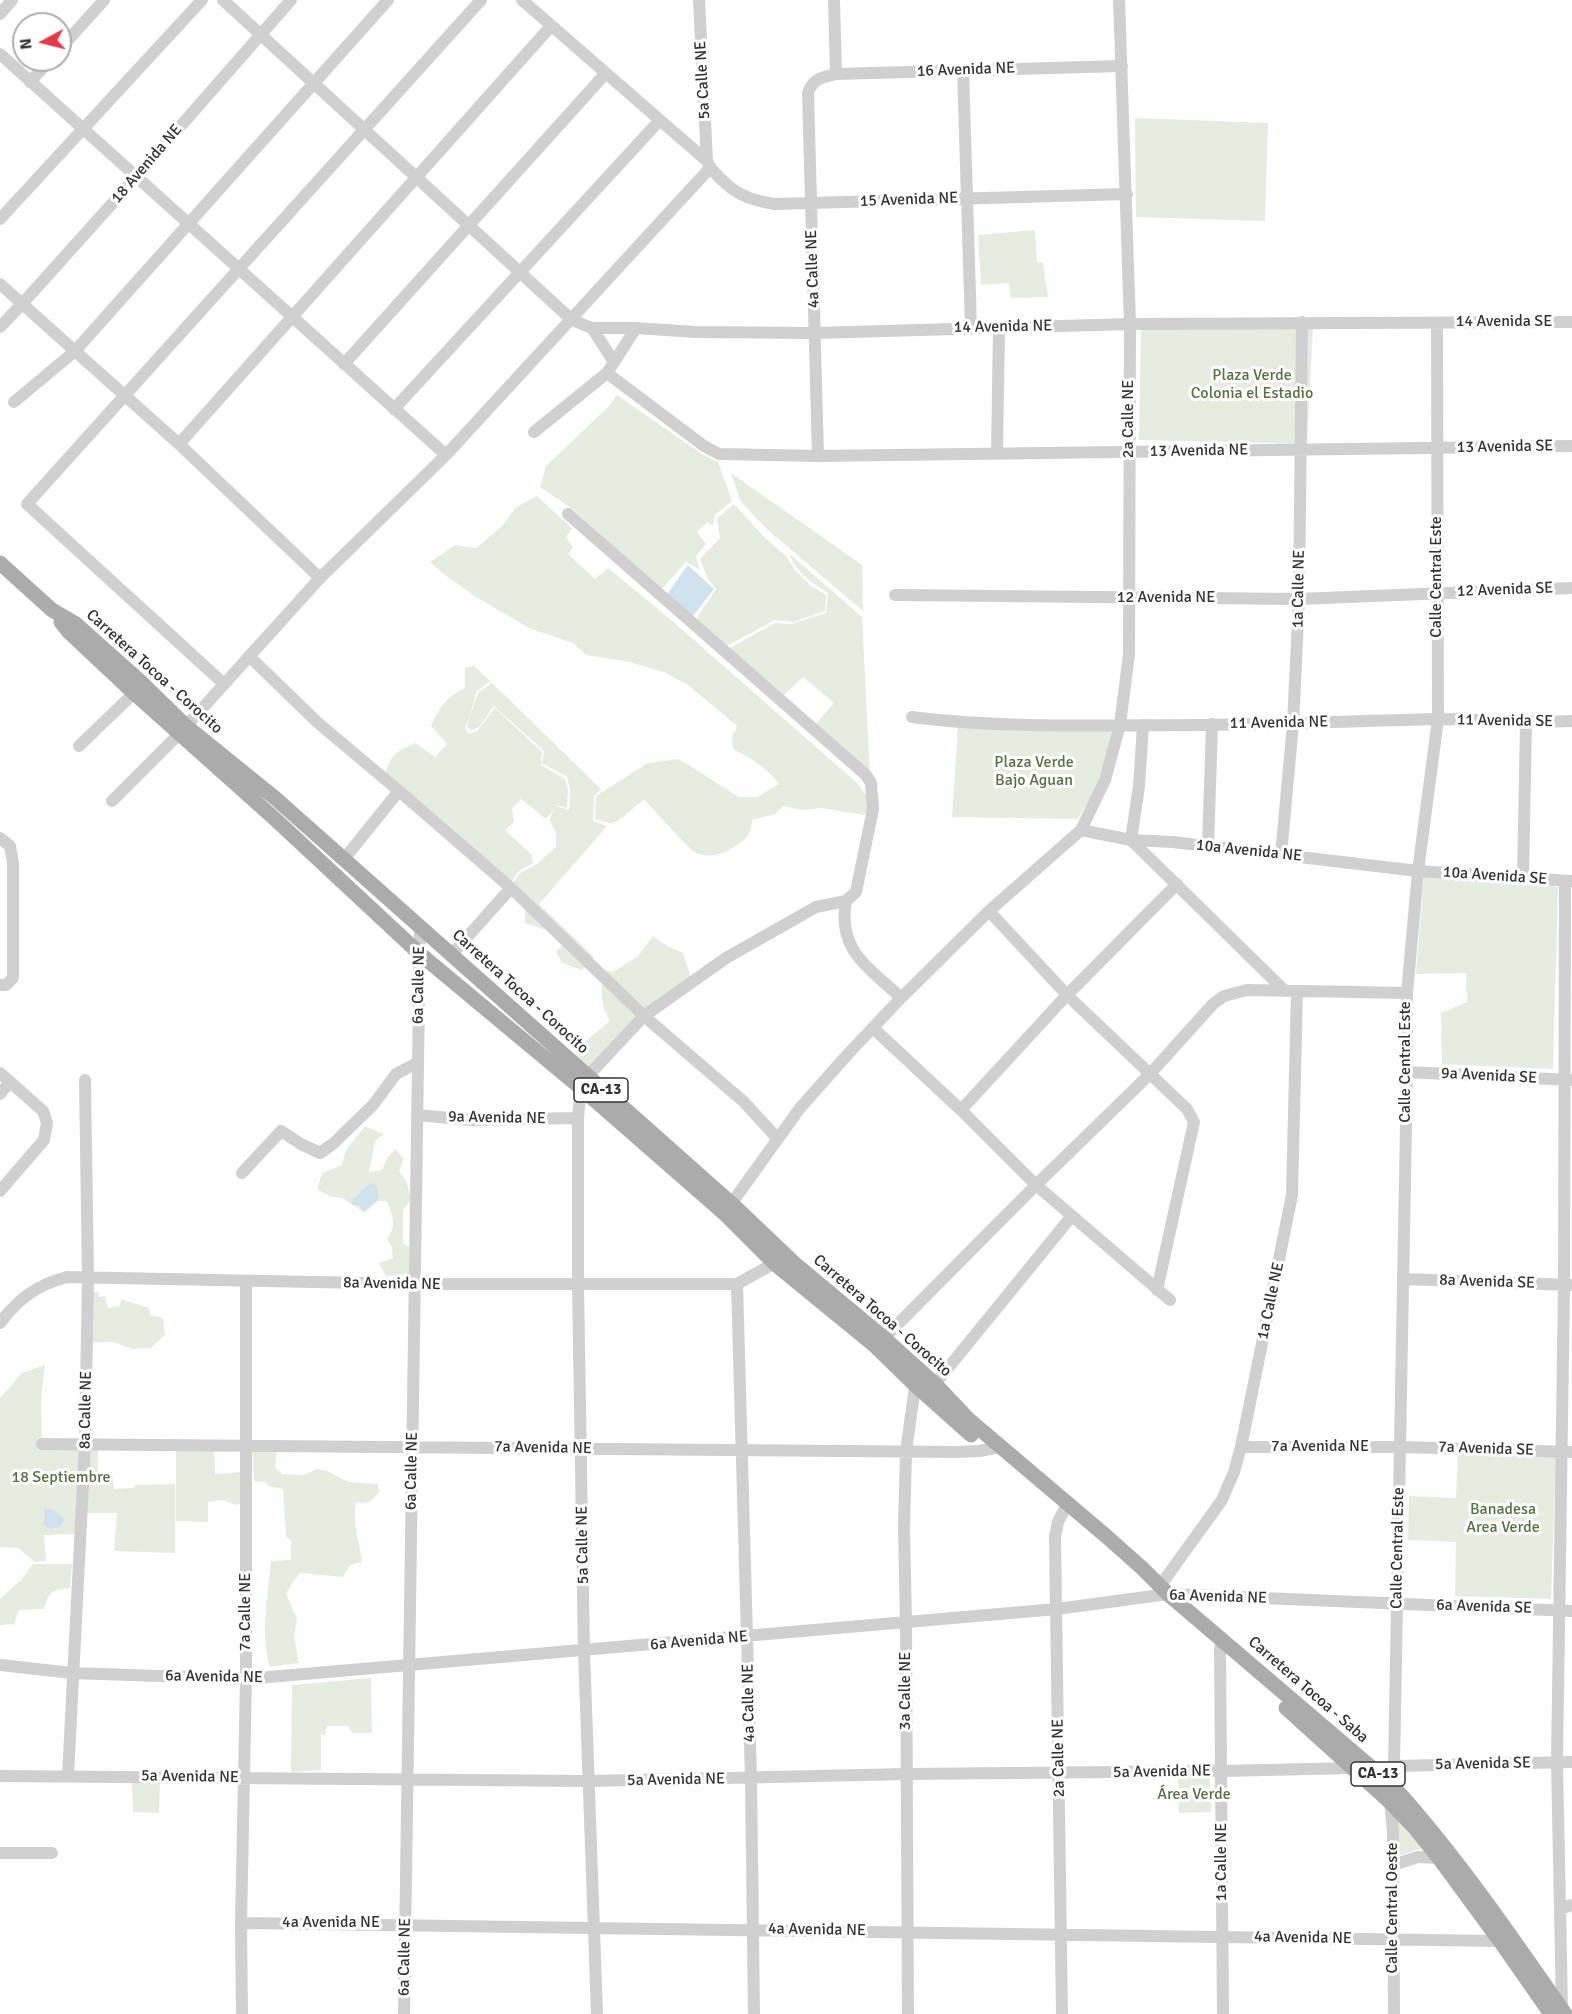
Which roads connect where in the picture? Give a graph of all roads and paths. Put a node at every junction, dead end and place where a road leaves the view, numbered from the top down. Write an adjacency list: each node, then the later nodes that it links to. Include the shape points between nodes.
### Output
1 (12, 0): 12 (street)
2 (104, 0): 15 (street)
3 (202, 0): 26 (street)
4 (223, 0): 14 (street)
5 (291, 0): 14 (street, 18 Avenida NE)
6 (388, 0): 23 (street)
7 (481, 0): 27 (street)
8 (522, 0): 13 (street, 15 Avenida NE)
9 (699, 0): 28 (street, 5a Calle NE)
10 (834, 0): 21 (street)
11 (1119, 0): 17 (street, 2a Calle NE)
12 (0, 14)
13 (550, 26): 20 (street, 15 Avenida NE); 30 (street)
14 (261, 35): 23 (street); 29 (street, 18 Avenida NE)
15 (72, 36)
16 (0, 54): 22 (street)
17 (1122, 66): 18 (street, 16 Avenida NE); 31 (street, 2a Calle NE)
18 (963, 70): 21 (street, 16 Avenida NE); 32 (street)
19 (39, 72): 22 (street)
20 (606, 73): 25 (street, 15 Avenida NE); 36 (street)
21 (836, 74): 24 (street, 16 Avenida NE)
22 (30, 82): 26 (street)
23 (313, 82): 27 (street); 35 (street)
24 (812, 83): 33 (street, 4a Calle NE, via 808,93)
25 (660, 120): 28 (street, 15 Avenida NE); 38 (street)
26 (83, 129): 29 (street); 34 (street)
27 (364, 130): 30 (street); 37 (street)
28 (709, 165): 33 (street, 15 Avenida NE, via 733,191 750,200); 42 (street)
29 (136, 177): 35 (street); 40 (street, 18 Avenida NE)
30 (416, 177): 36 (street); 41 (street)
31 (1127, 194): 32 (street, 15 Avenida NE); 46 (street, 2a Calle NE)
32 (968, 198): 33 (street, 15 Avenida NE); 51 (street)
33 (811, 204): 52 (street, 4a Calle NE)
34 (0, 219)
35 (187, 223): 37 (street); 53 (street)
36 (469, 225): 38 (street); 55 (street)
37 (239, 269): 41 (street); 57 (street)
38 (520, 273): 42 (street); 59 (street)
39 (0, 284): 40 (street)
40 (22, 304): 47 (street, 18 Avenida NE); 53 (street)
41 (292, 317): 55 (street); 61 (street)
42 (572, 320): 49 (street, 14 Avenida NE); 67 (street)
43 (1302, 322): 44 (street, 14 Avenida NE); 46 (street, 14 Avenida NE); 64 (street, 1a Calle NE)
44 (1437, 322): 45 (street, 14 Avenida SE); 63 (street, Calle Central Este)
45 (1572, 322)
46 (1130, 324): 48 (street, 14 Avenida NE); 65 (street, 2a Calle NE)
47 (0, 327)
48 (999, 327): 51 (street, 14 Avenida NE); 66 (street)
49 (592, 328): 50 (street, 14 Avenida NE); 54 (street)
50 (636, 328): 52 (street, 14 Avenida NE); 54 (street)
51 (971, 328): 52 (street, 14 Avenida NE)
52 (815, 333): 68 (street, 4a Calle NE)
53 (75, 351): 57 (street); 58 (street)
54 (614, 362): 56 (street)
55 (344, 364): 59 (street)
56 (607, 373): 60 (street); 68 (street, 13 Avenida NE, via 719,454)
57 (124, 396): 61 (street); 79 (street, via 27,504)
58 (14, 402)
59 (394, 409): 67 (street)
60 (534, 432)
61 (178, 444): 71 (street)
62 (1572, 446): 63 (street, 13 Avenida SE)
63 (1437, 448): 64 (street, 13 Avenida NE); 73 (street, Calle Central Este)
64 (1301, 449): 65 (street, 13 Avenida NE); 76 (street, 1a Calle NE)
65 (1129, 451): 66 (street, 13 Avenida NE); 75 (street, 2a Calle NE)
66 (997, 453): 68 (street, 13 Avenida NE)
67 (446, 455): 71 (street)
68 (818, 456)
69 (568, 514): 104 (street, via 866,775 873,797 872,820 856,892)
70 (0, 563): 77 (main road, Carretera Tocoa - Corocito / CA-13)
71 (320, 578): 78 (street)
72 (1572, 588): 73 (street, 12 Avenida SE)
73 (1437, 593): 76 (street, 12 Avenida NE); 82 (street, Calle Central Este)
74 (895, 595): 75 (street, 12 Avenida NE)
75 (1128, 598): 76 (street, 12 Avenida NE); 87 (street, 2a Calle NE, via 1129,654)
76 (1299, 599): 86 (street, 1a Calle NE)
77 (52, 610): 80 (main road, Carretera Tocoa - Corocito / CA-13, via 69,632); 89 (main road, Carretera Tocoa - Corocito / CA-13, via 76,624 141,682)
78 (249, 656): 79 (street); 91 (street, via 317,722)
79 (224, 683): 89 (street)
80 (134, 693): 89 (main road, Carretera Tocoa - Corocito / CA-13); 90 (street)
81 (912, 717): 87 (street, 11 Avenida NE, via 959,723)
82 (1438, 719): 84 (street, 11 Avenida SE); 86 (street, 11 Avenida NE); 99 (street, Calle Central Este)
83 (1572, 721): 84 (street, 11 Avenida SE)
84 (1527, 723): 100 (street)
85 (1212, 724): 86 (street, 11 Avenida NE); 88 (street, 11 Avenida NE); 96 (street)
86 (1293, 724): 97 (street, 1a Calle NE)
87 (1120, 725): 88 (street, 11 Avenida NE); 93 (street, 2a Calle NE, via 1105,780)
88 (1143, 725): 95 (street)
89 (183, 729): 92 (street); 98 (main road, Carretera Tocoa - Corocito / CA-13, via 275,798); 107 (main road, Carretera Tocoa - Corocito / CA-13)
90 (79, 746)
91 (399, 791): 98 (street); 103 (street)
92 (112, 801)
93 (1081, 830): 95 (street, 10a Avenida NE); 105 (street)
94 (0, 837): 109 (street, via 10,846 13,862 13,978 6,986)
95 (1131, 840): 96 (street, 10a Avenida NE); 102 (street)
96 (1209, 847): 97 (street, 10a Avenida NE)
97 (1281, 855): 99 (street, 10a Avenida NE)
98 (344, 859): 106 (main road, Carretera Tocoa - Corocito / CA-13)
99 (1418, 871): 100 (street, 10a Avenida SE); 111 (street, Calle Central Este)
100 (1523, 878): 101 (street, 10a Avenida SE)
101 (1568, 881): 121 (street)
102 (1177, 884): 110 (street); 112 (street)
103 (511, 888): 108 (street); 114 (street)
104 (846, 901): 113 (street, via 844,932 855,955); 114 (street, via 816,907 726,958)
105 (989, 911): 112 (street); 113 (street)
106 (420, 929): 107 (street, 6a Calle NE); 108 (main road, Carretera Tocoa - Corocito / CA-13)
107 (420, 954): 116 (street, 6a Calle NE); 123 (main road, Carretera Tocoa - Corocito / CA-13)
108 (452, 954): 123 (main road, Carretera Tocoa - Corocito / CA-13)
109 (0, 985)
110 (1291, 992): 111 (street); 119 (street, via 1247,990 1224,996); 155 (street, 1a Calle NE, via 1292,1195)
111 (1407, 993): 117 (street, Calle Central Este)
112 (1067, 994): 119 (street); 125 (street)
113 (901, 998): 115 (street)
114 (644, 1016): 123 (street); 128 (street, via 744,1102)
115 (873, 1028): 125 (street); 128 (street)
116 (417, 1063): 126 (street, 6a Calle NE); 129 (street, via 396,1074 373,1105 320,1154 281,1131)
117 (1407, 1072): 121 (street, 9a Avenida SE); 137 (street, Calle Central Este)
118 (0, 1073): 122 (street)
119 (1150, 1074): 131 (street); 143 (street, via 1187,1109 1194,1122)
120 (86, 1080): 136 (street, 8a Calle NE)
121 (1568, 1080): 130 (street)
122 (10, 1082): 124 (street); 132 (street, via 43,1111 47,1131 44,1140)
123 (584, 1083): 127 (street, 5a Calle NE); 133 (main road, Carretera Tocoa - Corocito / CA-13)
124 (0, 1094)
125 (961, 1110): 131 (street)
126 (417, 1115): 127 (street, 9a Avenida NE, via 471,1120); 139 (street, 6a Calle NE)
127 (578, 1118): 140 (street, 5a Calle NE)
128 (777, 1138): 133 (street)
129 (242, 1173)
130 (1568, 1177): 142 (street)
131 (1036, 1185): 134 (street); 147 (street)
132 (0, 1191)
133 (728, 1208): 135 (main road, Carretera Tocoa - Corocito / CA-13)
134 (1071, 1217): 143 (street); 149 (street)
135 (780, 1259): 141 (street); 147 (main road, Carretera Tocoa - Corocito / CA-13); 150 (main road, Carretera Tocoa - Corocito / CA-13)
136 (88, 1277): 138 (street, 8a Avenida NE); 145 (street, 8a Avenida NE, via 48,1282); 152 (street, 8a Calle NE)
137 (1403, 1279): 142 (street, 8a Avenida SE); 156 (street, Calle Central Este)
138 (246, 1281): 139 (street, 8a Avenida NE); 153 (street, 7a Calle NE)
139 (414, 1284): 140 (street, 8a Avenida NE); 154 (street, 6a Calle NE)
140 (578, 1284): 141 (street, 8a Avenida NE); 157 (street, 5a Calle NE)
141 (737, 1284): 160 (street, 4a Calle NE)
142 (1568, 1285): 159 (street)
143 (1157, 1290): 144 (street)
144 (1170, 1300)
145 (4, 1309): 146 (street)
146 (0, 1323)
147 (884, 1338): 148 (main road, Carretera Tocoa - Corocito / CA-13)
148 (919, 1370): 149 (main road, Carretera Tocoa - Corocito / CA-13); 150 (street, 3a Calle NE)
149 (934, 1384): 158 (main road, Carretera Tocoa - Corocito / CA-13)
150 (915, 1385): 158 (main road, Carretera Tocoa - Corocito / CA-13); 161 (street, 3a Calle NE)
151 (42, 1444): 152 (street, 7a Avenida NE)
152 (86, 1445): 153 (street, 7a Avenida NE); 174 (street, 8a Calle NE)
153 (246, 1445): 154 (street, 7a Avenida NE); 175 (street, 7a Calle NE)
154 (412, 1447): 157 (street, 7a Avenida NE); 173 (street, 6a Calle NE)
155 (1241, 1447): 156 (street, 7a Avenida NE); 164 (street, 1a Calle NE, via 1222,1500)
156 (1400, 1447): 159 (street, 7a Avenida SE); 165 (street, Calle Central Este)
157 (581, 1448): 160 (street, 7a Avenida NE); 171 (street, 5a Calle NE)
158 (995, 1448): 161 (street, 7a Avenida NE); 162 (main road, Carretera Tocoa - Corocito / CA-13)
159 (1567, 1451): 167 (street)
160 (742, 1452): 161 (street, 7a Avenida NE); 169 (street, 4a Calle NE)
161 (906, 1452): 168 (street, 3a Calle NE)
162 (1064, 1508): 163 (main road, Carretera Tocoa - Corocito / CA-13, via 1106,1536); 166 (street, 2a Calle NE, via 1055,1537)
163 (1144, 1576): 164 (main road, Carretera Tocoa - Saba / CA-13)
164 (1162, 1592): 165 (street, 6a Avenida NE); 166 (street, 6a Avenida NE); 170 (main road, Carretera Tocoa - Saba / CA-13)
165 (1397, 1604): 167 (street, 6a Avenida SE); 178 (street, Calle Central Este)
166 (1057, 1610): 168 (street, 6a Avenida NE); 181 (street, 2a Calle NE)
167 (1566, 1611): 176 (street)
168 (906, 1622): 169 (street, 6a Avenida NE); 182 (street, 3a Calle NE)
169 (748, 1637): 171 (street, 6a Avenida NE); 187 (street, 4a Calle NE)
170 (1221, 1644): 179 (main road, Carretera Tocoa - Saba / CA-13); 180 (street, 1a Calle NE); 189 (main road, Carretera Tocoa - Saba / CA-13)
171 (584, 1652): 173 (street, 6a Avenida NE); 188 (street, 5a Calle NE)
172 (0, 1665): 174 (street, 6a Avenida NE)
173 (409, 1665): 175 (street, 6a Avenida NE); 186 (street, 6a Calle NE)
174 (72, 1673): 175 (street, 6a Avenida NE); 184 (street, 8a Calle NE)
175 (246, 1679): 185 (street, 7a Calle NE)
176 (1557, 1762): 177 (street, 5a Avenida SE); 178 (street, 5a Avenida SE); 196 (street)
177 (1572, 1762)
178 (1394, 1766): 189 (street, Calle Central Este)
179 (1353, 1768): 180 (street, 5a Avenida NE); 190 (main road, Carretera Tocoa - Saba / CA-13)
180 (1221, 1771): 181 (street, 5a Avenida NE); 203 (street, 1a Calle NE)
181 (1059, 1773): 182 (street, 5a Avenida NE); 202 (street, 2a Calle NE)
182 (907, 1774): 187 (street, 5a Avenida NE); 201 (street, 3a Calle NE)
183 (0, 1776): 184 (street, 5a Avenida NE)
184 (68, 1776): 185 (street, 5a Avenida NE)
185 (245, 1778): 186 (street, 5a Avenida NE); 197 (street, 7a Calle NE)
186 (407, 1779): 188 (street, 5a Avenida NE); 198 (street, 6a Calle NE)
187 (751, 1779): 188 (street, 5a Avenida NE); 200 (street, 4a Calle NE)
188 (588, 1781): 199 (street, 5a Calle NE)
189 (1393, 1786): 190 (street, Calle Central Este); 207 (main road, Carretera Tocoa - Saba / CA-13, via 1450,1853)
190 (1390, 1802): 193 (main road, Carretera Tocoa - Saba / CA-13); 194 (street, Calle Central Oeste)
191 (0, 1853): 192 (street)
192 (52, 1853)
193 (1439, 1858): 194 (street, via 1418,1857); 205 (main road, Carretera Tocoa - Saba / CA-13)
194 (1394, 1865): 204 (street, Calle Central Oeste)
195 (1572, 1905): 196 (street)
196 (1560, 1909): 206 (street)
197 (241, 1923): 198 (street, 4a Avenida NE); 208 (street, 7a Calle NE)
198 (405, 1924): 199 (street, 4a Avenida NE); 209 (street, 6a Calle NE)
199 (594, 1927): 200 (street, 4a Avenida NE); 210 (street, 5a Calle NE)
200 (754, 1929): 201 (street, 4a Avenida NE); 211 (street, 4a Calle NE)
201 (908, 1932): 202 (street, 4a Avenida NE); 212 (street, 3a Calle NE)
202 (1060, 1934): 203 (street, 4a Avenida NE); 213 (street, 2a Calle NE)
203 (1222, 1936): 204 (street, 4a Avenida NE); 214 (street, 1a Calle NE)
204 (1394, 1939): 205 (street, 4a Avenida NE); 215 (street, Calle Central Oeste)
205 (1500, 1941): 207 (main road, Carretera Tocoa - Saba / CA-13)
206 (1566, 1947): 207 (street)
207 (1560, 2012)
208 (242, 2014)
209 (404, 2014)
210 (597, 2014)
211 (754, 2014)
212 (908, 2014)
213 (1062, 2014)
214 (1223, 2014)
215 (1394, 2014)

